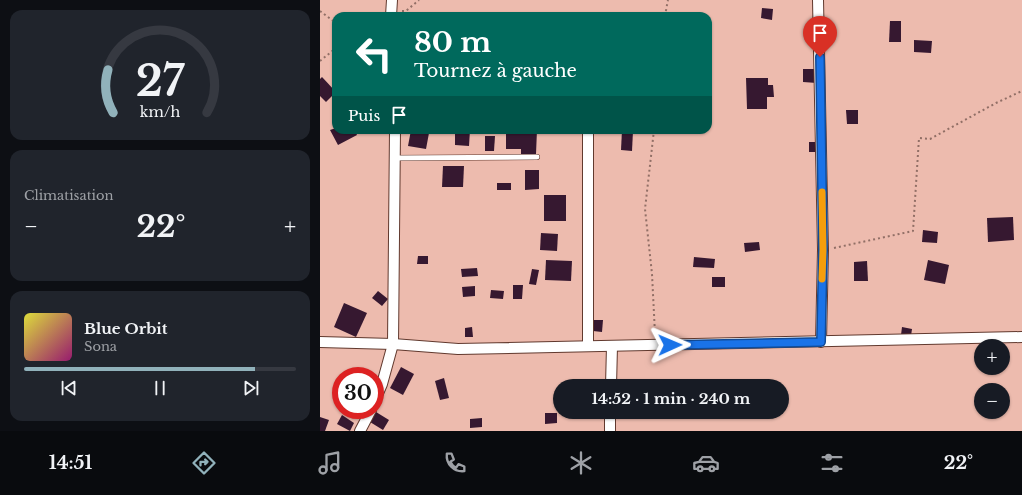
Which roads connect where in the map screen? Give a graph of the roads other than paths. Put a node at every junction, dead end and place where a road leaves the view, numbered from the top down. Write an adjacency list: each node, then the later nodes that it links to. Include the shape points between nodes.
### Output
1 (392, 0): 3 (street)
2 (818, 0): 10 (street, via 823,250)
3 (391, 12)
4 (395, 134): 7 (street)
5 (588, 134): 12 (street)
6 (537, 157): 7 (lane)
7 (394, 158): 11 (street)
8 (1022, 337): 10 (street)
9 (320, 342): 11 (street)
10 (821, 342): 13 (street)
11 (393, 344): 12 (street, via 458,349); 14 (street)
12 (588, 346): 13 (street)
13 (612, 346): 15 (street)
14 (384, 377)
15 (611, 379)
16 (366, 419): 18 (street)
17 (610, 419): 19 (street)
18 (360, 431)
19 (610, 431)

